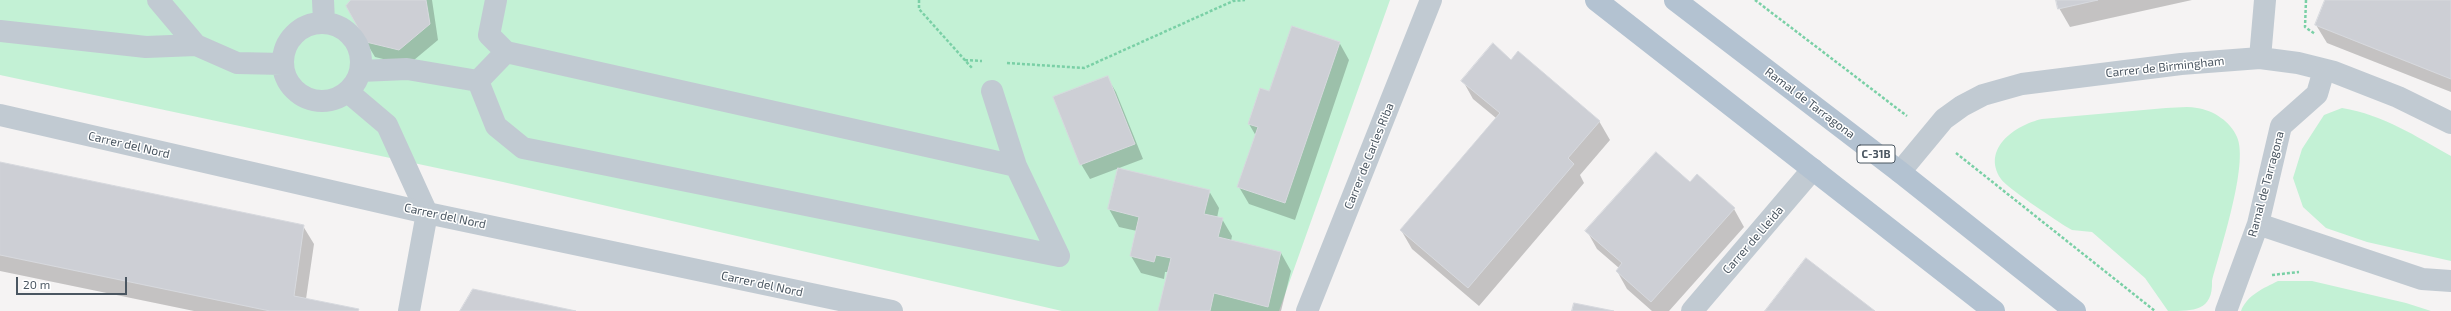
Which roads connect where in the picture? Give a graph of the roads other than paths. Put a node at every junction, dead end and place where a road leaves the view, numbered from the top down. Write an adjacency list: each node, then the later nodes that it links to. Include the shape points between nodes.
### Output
1 (158, 0): 10 (street)
2 (323, 0): 8 (street)
3 (496, 0): 11 (street, via 488,35)
4 (1431, 0): 30 (street, Carrer de Carles Riba)
5 (1596, 0): 22 (main road)
6 (1675, 0): 23 (main road, Ramal de Tarragona / C-31B)
7 (2266, 0): 12 (street)
8 (324, 22): 13 (street, via 308,25 294,34 285,48); 15 (street, via 341,27 353,38 360,54)
9 (0, 31): 10 (street, via 146,46)
10 (196, 45): 13 (street, via 238,63)
11 (506, 52): 16 (street); 21 (street)
12 (2260, 58): 14 (street, Carrer de Birmingham, via 2298,63); 23 (street, Carrer de Birmingham, via 2089,74 2022,84 1983,95 1944,119)
13 (283, 64): 18 (street, via 286,79 295,90 307,98 321,101 335,99)
14 (2324, 70): 20 (street, Carrer de Birmingham, via 2398,97); 25 (street, Ramal de Tarragona, via 2317,94 2282,126)
15 (360, 71): 16 (street, via 407,69); 18 (street)
16 (478, 80): 21 (street, via 496,126 523,148 1059,256)
17 (992, 91): 21 (street)
18 (348, 92): 24 (street, via 387,125)
19 (0, 115): 24 (street, Carrer del Nord)
20 (2451, 123)
21 (1016, 166)
22 (1814, 170): 31 (street, Carrer de Lleida); 32 (main road)
23 (1900, 172): 33 (main road, Ramal de Tarragona / C-31B)
24 (427, 213): 27 (street, Carrer del Nord); 28 (street)
25 (2258, 224): 26 (street, via 2422,280); 34 (street, Ramal de Tarragona)
26 (2451, 281)
27 (861, 308): 29 (street, Carrer del Nord)
28 (409, 311)
29 (892, 311)
30 (1307, 311)
31 (1692, 311)
32 (1994, 311)
33 (2075, 311)
34 (2226, 311)

